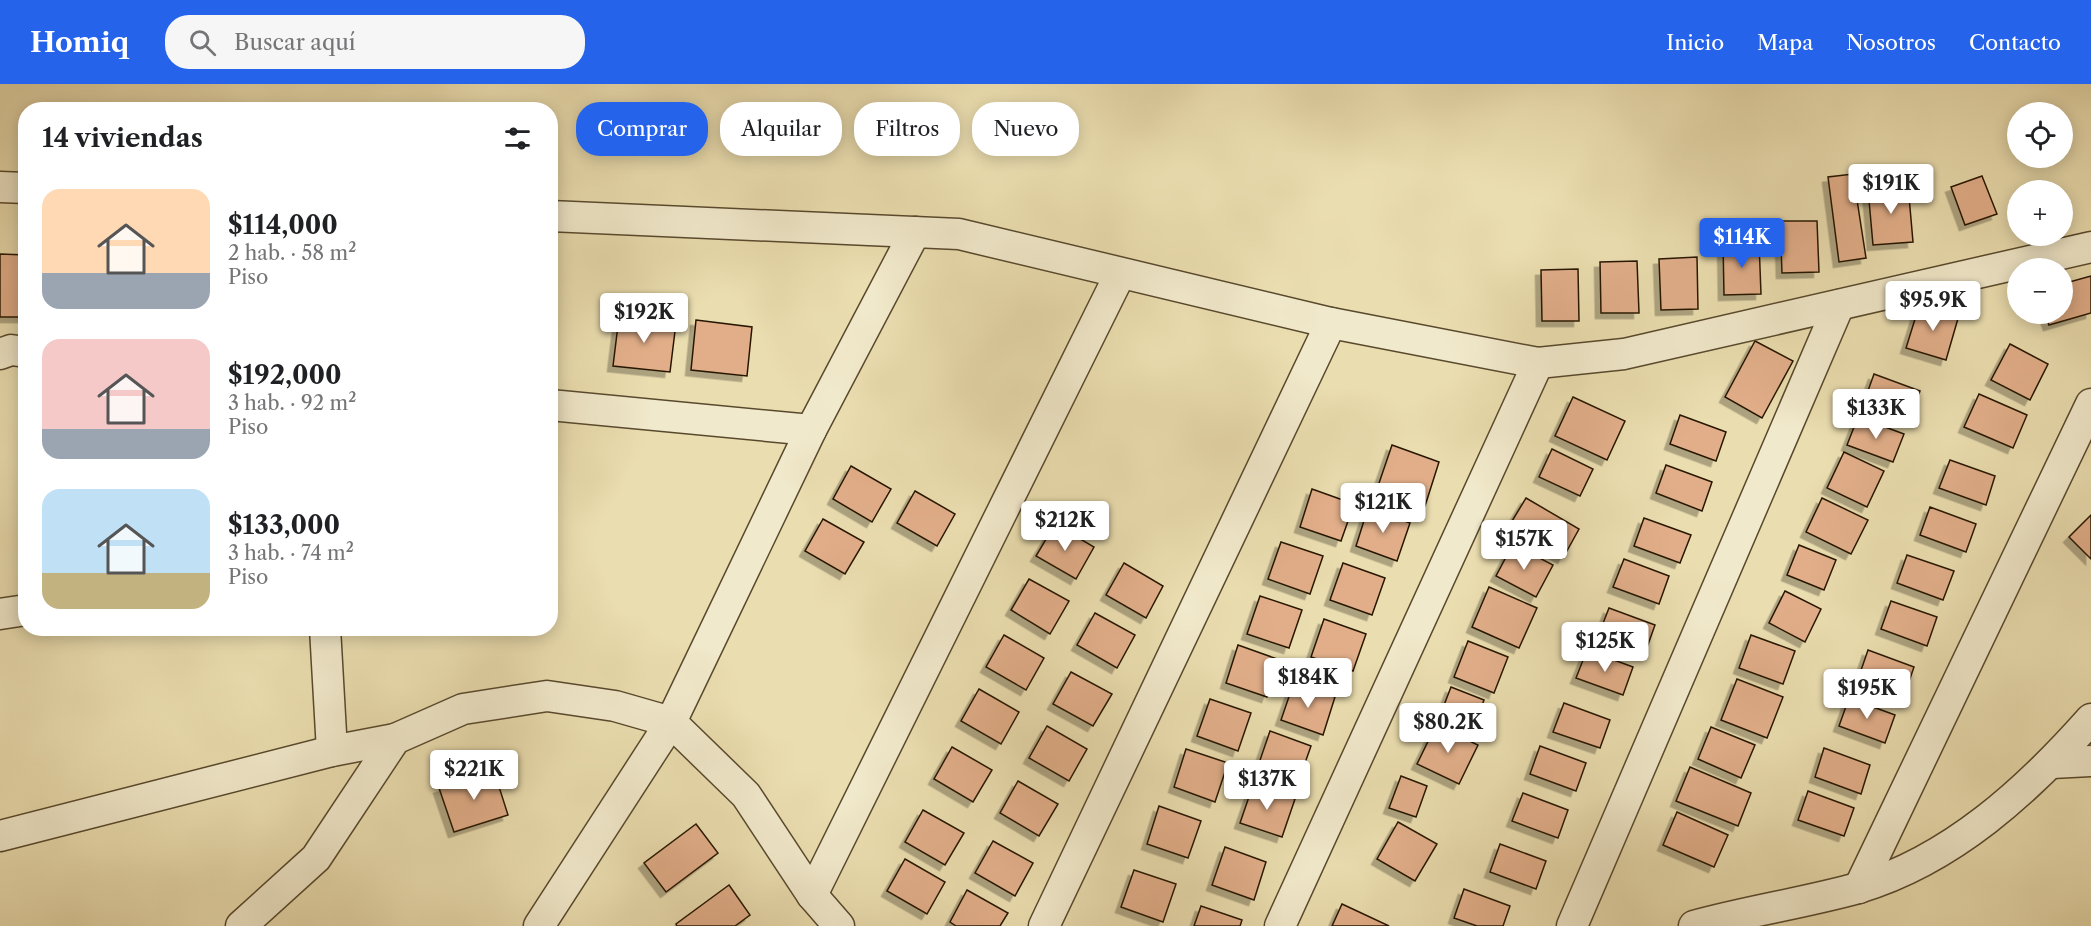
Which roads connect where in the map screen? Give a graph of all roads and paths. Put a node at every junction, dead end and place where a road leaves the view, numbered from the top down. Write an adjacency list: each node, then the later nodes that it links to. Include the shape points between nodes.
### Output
1 (0, 187): 2 (street)
2 (18, 188)
3 (558, 216): 4 (street)
4 (915, 232): 6 (street, via 959,234); 14 (street)
5 (2091, 247): 7 (street)
6 (1120, 273): 8 (street); 26 (street)
7 (1839, 305): 11 (street, via 1624,354); 32 (street)
8 (1331, 323): 11 (street); 30 (street)
9 (18, 351): 10 (street)
10 (0, 354)
11 (1538, 363): 31 (street)
12 (2091, 404): 25 (street)
13 (558, 406): 14 (street)
14 (811, 430): 19 (street)
15 (18, 611): 16 (street)
16 (0, 614)
17 (325, 636): 21 (street)
18 (2091, 719): 23 (street)
19 (671, 722): 20 (street, via 615,706 547,696 463,709); 26 (street, via 746,795); 28 (street)
20 (395, 740): 21 (street); 27 (street, via 316,858)
21 (332, 751): 24 (street)
22 (2091, 761): 23 (street)
23 (2052, 763): 25 (street, via 1972,832 1914,866)
24 (0, 836)
25 (1859, 888): 33 (street)
26 (812, 894): 29 (street)
27 (241, 926)
28 (539, 926)
29 (839, 926)
30 (1044, 926)
31 (1280, 926)
32 (1572, 926)
33 (1694, 926)

